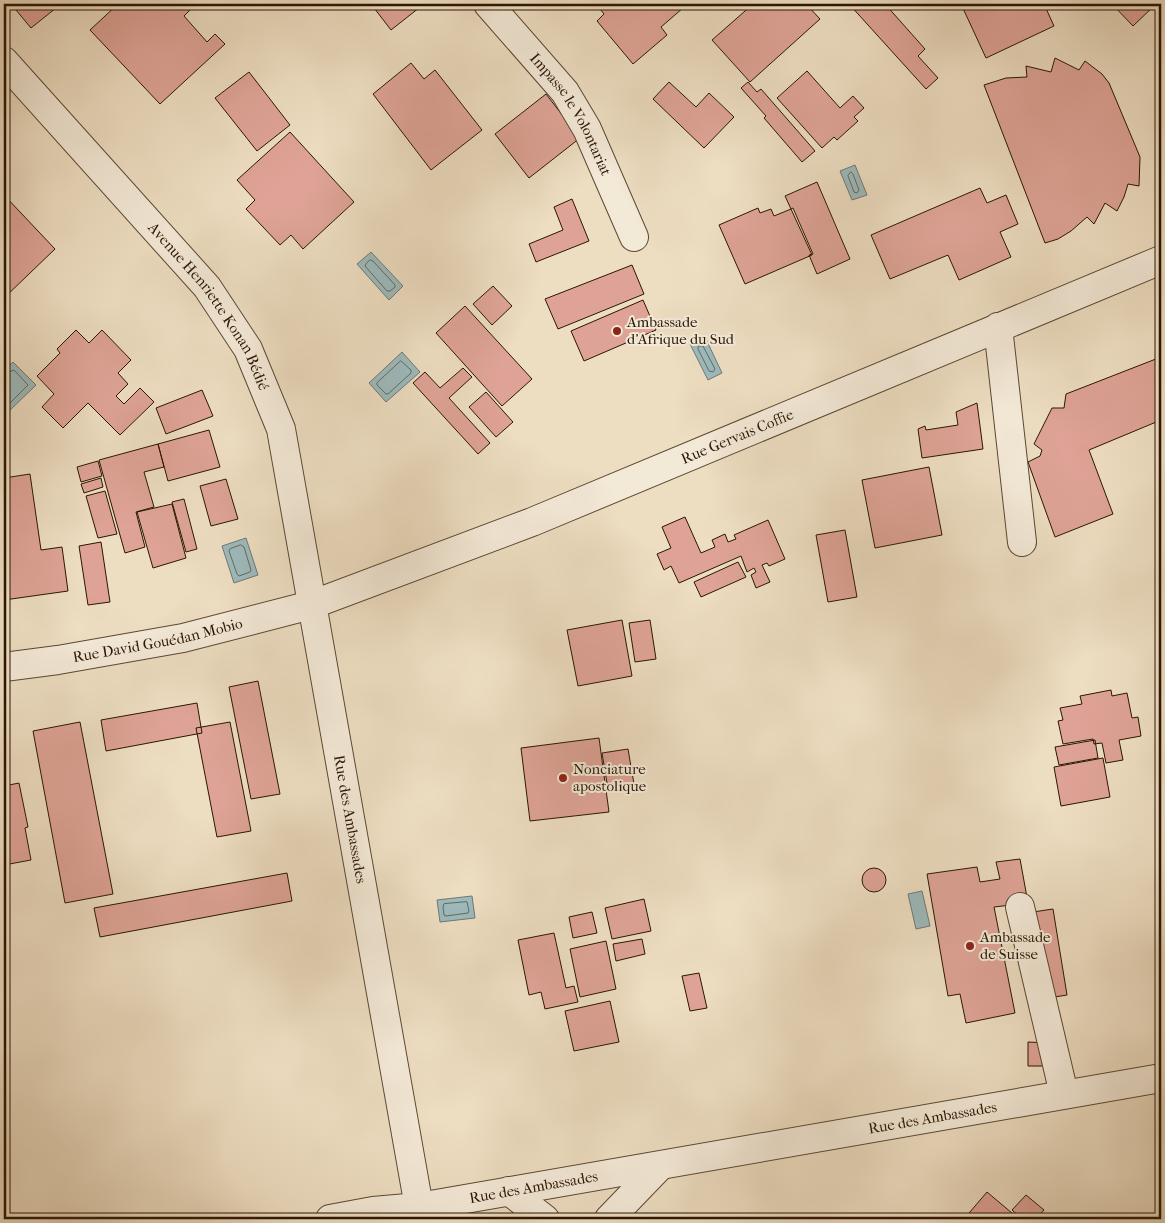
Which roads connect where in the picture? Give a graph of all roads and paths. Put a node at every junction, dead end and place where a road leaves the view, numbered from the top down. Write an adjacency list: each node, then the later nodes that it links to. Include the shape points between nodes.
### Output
1 (488, 4): 3 (street, Impasse le Volontariat, via 565,92 587,129)
2 (4, 61): 7 (street, Avenue Henriette Konan Bédié, via 207,287 248,349 281,429)
3 (634, 237)
4 (1161, 260): 5 (street, Rue Gervais Coffie)
5 (998, 327): 6 (street); 7 (street, Rue Gervais Coffie, via 532,522)
6 (1022, 542)
7 (311, 605): 8 (street, Rue David Gouédan Mobio, via 183,638); 14 (street, Rue des Ambassades)
8 (4, 668)
9 (1020, 907): 11 (street)
10 (1161, 1078): 11 (street, Rue des Ambassades)
11 (1064, 1094): 12 (street, Rue des Ambassades)
12 (660, 1166): 13 (street, Rue des Ambassades); 17 (street)
13 (509, 1191): 14 (street, Rue des Ambassades); 16 (street)
14 (419, 1207): 15 (street)
15 (330, 1219)
16 (545, 1219)
17 (609, 1219)

